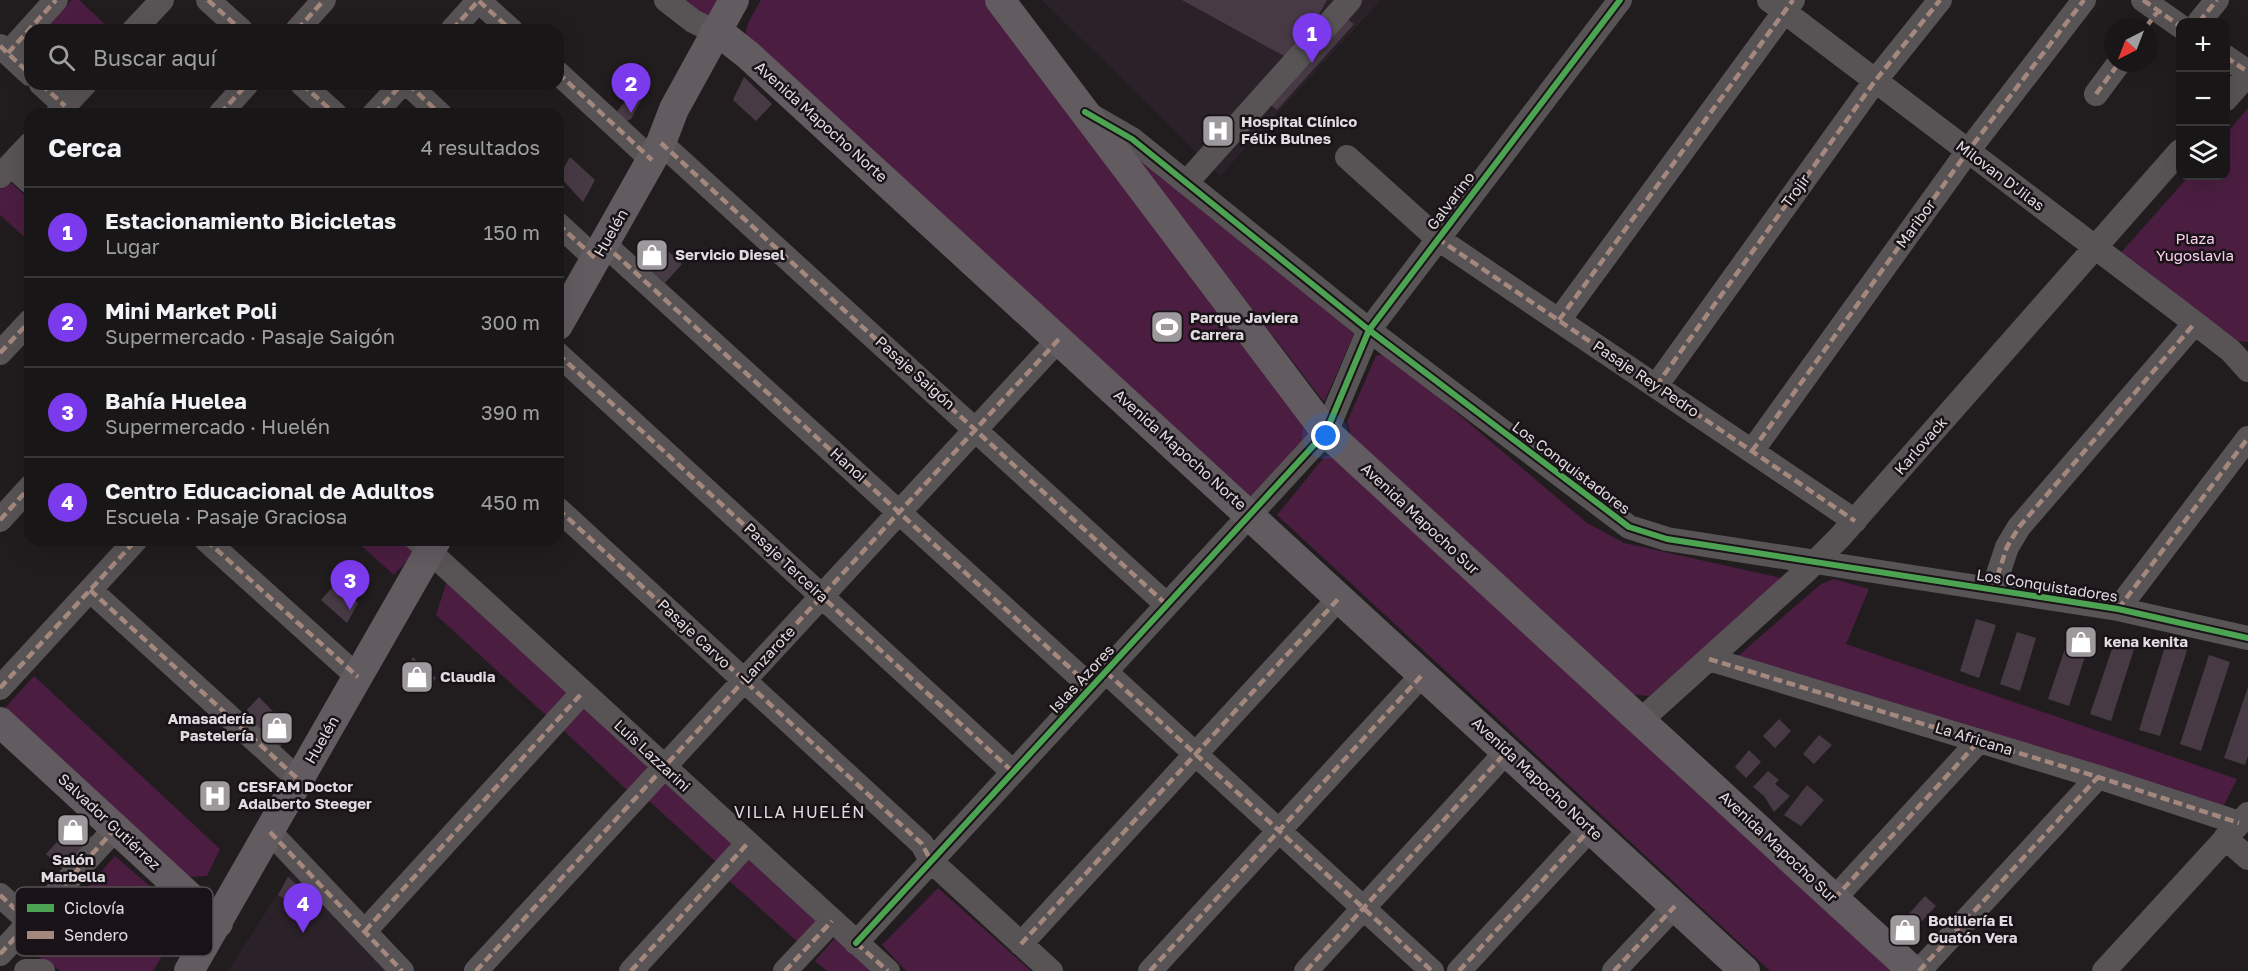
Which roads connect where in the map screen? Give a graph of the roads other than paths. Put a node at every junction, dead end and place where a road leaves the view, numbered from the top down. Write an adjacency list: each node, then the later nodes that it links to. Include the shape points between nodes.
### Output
1 (56, 0): 18 (street)
2 (162, 0): 19 (street)
3 (208, 0): 20 (street)
4 (324, 0): 21 (street)
5 (479, 0): 22 (street); 23 (street)
6 (666, 0): 26 (street, via 693,21)
7 (734, 0): 26 (main road, Huelén)
8 (751, 0): 26 (main road, Huelén)
9 (1000, 0): 48 (main road, Avenida Mapocho Sur)
10 (1350, 0): 56 (street)
11 (1620, 0): 58 (street, Galvarino)
12 (1940, 0): 33 (street, Trojir)
13 (2084, 0): 51 (street, Maribor)
14 (2217, 0): 17 (street)
15 (1782, 4): 33 (street, Milovan D'Jilas); 62 (street)
16 (2149, 13): 24 (street)
17 (2202, 18)
18 (31, 24)
19 (140, 24)
20 (235, 24)
21 (302, 24)
22 (457, 24)
23 (505, 24)
24 (2176, 24)
25 (24, 31): 27 (street)
26 (722, 36): 49 (main road, Huelén, via 685,112); 66 (main road, Avenida Mapocho Norte)
27 (4, 50): 29 (street)
28 (2230, 60): 31 (street)
29 (24, 68)
30 (2112, 72): 40 (street)
31 (2248, 73): 41 (street)
32 (564, 78): 49 (street, Pasaje Saigón)
33 (1875, 81): 51 (street, Milovan D'Jilas); 71 (street, Trojir)
34 (46, 90): 42 (street)
35 (79, 90): 43 (street)
36 (242, 90): 44 (street)
37 (309, 90): 45 (street)
38 (396, 90): 46 (street)
39 (414, 90): 47 (street)
40 (2096, 94)
41 (2230, 94)
42 (59, 108)
43 (63, 108)
44 (225, 108)
45 (328, 108)
46 (380, 108)
47 (434, 108)
48 (1085, 112): 56 (street, Los Conquistadores, via 1131,139); 73 (main road, Avenida Mapocho Sur)
49 (659, 148): 60 (main road, Huelén); 72 (street, Pasaje Saigón)
50 (24, 150): 54 (street)
51 (1968, 151): 59 (street, Milovan D'Jilas); 75 (street, Maribor)
52 (1347, 157): 58 (street, Pasaje Rey Pedro)
53 (2176, 157): 59 (street, Karlovack)
54 (5, 170): 55 (street)
55 (24, 179)
56 (1187, 182): 65 (street, Los Conquistadores)
57 (564, 228): 60 (street, Hanoi)
58 (1437, 238): 62 (street, Pasaje Rey Pedro); 65 (street, Galvarino)
59 (2095, 248): 63 (street, Milovan D'Jilas); 81 (street, Karlovack)
60 (600, 251): 61 (main road, Huelén); 77 (street, Hanoi)
61 (564, 314)
62 (1559, 320): 71 (street, Pasaje Rey Pedro)
63 (2195, 323): 67 (street, Milovan D'Jilas); 87 (street, via 2019,526 2007,547)
64 (24, 327): 68 (street)
65 (1370, 330): 73 (street, Galvarino); 86 (street, Los Conquistadores, via 1629,527 1667,539)
66 (1059, 339): 72 (street, Lanzarote); 79 (main road, Avenida Mapocho Norte)
67 (2240, 352): 70 (street, Milovan D'Jilas)
68 (0, 353)
69 (564, 360): 89 (street, Pasaje Terceira)
70 (2248, 370)
71 (1656, 386): 75 (street, Pasaje Rey Pedro)
72 (976, 429): 77 (street, Lanzarote); 91 (street, Pasaje Saigón)
73 (1326, 432): 79 (street, Islas Azores); 101 (main road, Avenida Mapocho Sur)
74 (2248, 438): 92 (street)
75 (1752, 451): 81 (street, Pasaje Rey Pedro)
76 (24, 494): 80 (street)
77 (900, 512): 89 (street, Lanzarote); 97 (street, Hanoi)
78 (564, 515): 98 (street, Pasaje Carvo)
79 (1250, 515): 90 (main road, Avenida Mapocho Norte); 91 (street, Islas Azores)
80 (0, 520)
81 (1855, 521): 86 (street, Karlovack)
82 (130, 546): 88 (street)
83 (213, 546): 96 (street)
84 (427, 546): 96 (main road, Huelén)
85 (430, 546): 100 (street, Luis Lazzarini)
86 (1815, 562): 87 (street, Los Conquistadores); 94 (street, Karlovack)
87 (1993, 589): 92 (street, Los Conquistadores)
88 (90, 590): 99 (street); 109 (street)
89 (822, 596): 98 (street, Lanzarote); 107 (street, Pasaje Terceira)
90 (1340, 597): 95 (main road, Avenida Mapocho Norte); 105 (street)
91 (1167, 604): 97 (street, Islas Azores)
92 (2118, 609): 93 (street, Los Conquistadores)
93 (2248, 638)
94 (1709, 659): 101 (street, Karlovack); 103 (street, La Africana)
95 (1423, 674): 104 (main road, Avenida Mapocho Norte); 113 (street)
96 (358, 677): 109 (main road, Huelén)
97 (1099, 679): 105 (street, Hanoi); 107 (street, Islas Azores)
98 (744, 681): 106 (street, Lanzarote); 117 (street, Pasaje Carvo, via 922,844)
99 (0, 688)
100 (583, 692): 106 (street, Luis Lazzarini); 129 (street)
101 (1640, 721): 121 (main road, Avenida Mapocho Sur)
102 (0, 722): 111 (main road, Salvador Gutiérrez)
103 (1979, 741): 108 (street, La Africana); 121 (street)
104 (1507, 751): 112 (main road, Avenida Mapocho Norte); 123 (street)
105 (1196, 754): 113 (street, Hanoi); 132 (street)
106 (665, 767): 115 (street, Luis Lazzarini); 139 (street, Lanzarote)
107 (1013, 772): 117 (street, Islas Azores)
108 (2098, 777): 110 (street, La Africana); 151 (street)
109 (299, 780): 114 (main road, Huelén)
110 (2238, 825): 116 (street); 152 (street)
111 (116, 828): 118 (street); 119 (main road, Salvador Gutiérrez)
112 (1591, 828): 122 (main road, Avenida Mapocho Norte); 147 (street)
113 (1279, 831): 123 (street, Hanoi); 144 (street)
114 (270, 832): 127 (main road, Huelén); 129 (street)
115 (748, 843): 126 (street, Luis Lazzarini); 140 (street)
116 (2248, 858)
117 (931, 861): 131 (street, Islas Azores); 132 (street, Pasaje Carvo)
118 (61, 887)
119 (179, 887)
120 (0, 895): 124 (street)
121 (1834, 899): 150 (main road, Avenida Mapocho Sur)
122 (1675, 906): 148 (street); 149 (main road, Avenida Mapocho Norte)
123 (1363, 908): 145 (street); 146 (street, Hanoi)
124 (15, 909)
125 (213, 918): 127 (main road, Salvador Gutiérrez)
126 (832, 921): 131 (street, Luis Lazzarini); 141 (street)
127 (218, 923): 128 (main road, Huelén)
128 (213, 931)
129 (365, 931): 138 (street)
130 (15, 937): 133 (street)
131 (856, 943): 142 (street, Luis Lazzarini)
132 (1021, 944): 143 (street, Pasaje Carvo)
133 (0, 954)
134 (198, 956): 137 (main road, Huelén)
135 (26, 971): 136 (street)
136 (43, 971)
137 (189, 971)
138 (402, 971)
139 (477, 971)
140 (631, 971)
141 (786, 971)
142 (888, 971)
143 (1051, 971)
144 (1150, 971)
145 (1306, 971)
146 (1432, 971)
147 (1459, 971)
148 (1614, 971)
149 (1745, 971)
150 (1913, 971)
151 (1919, 971)
152 (2103, 971)

